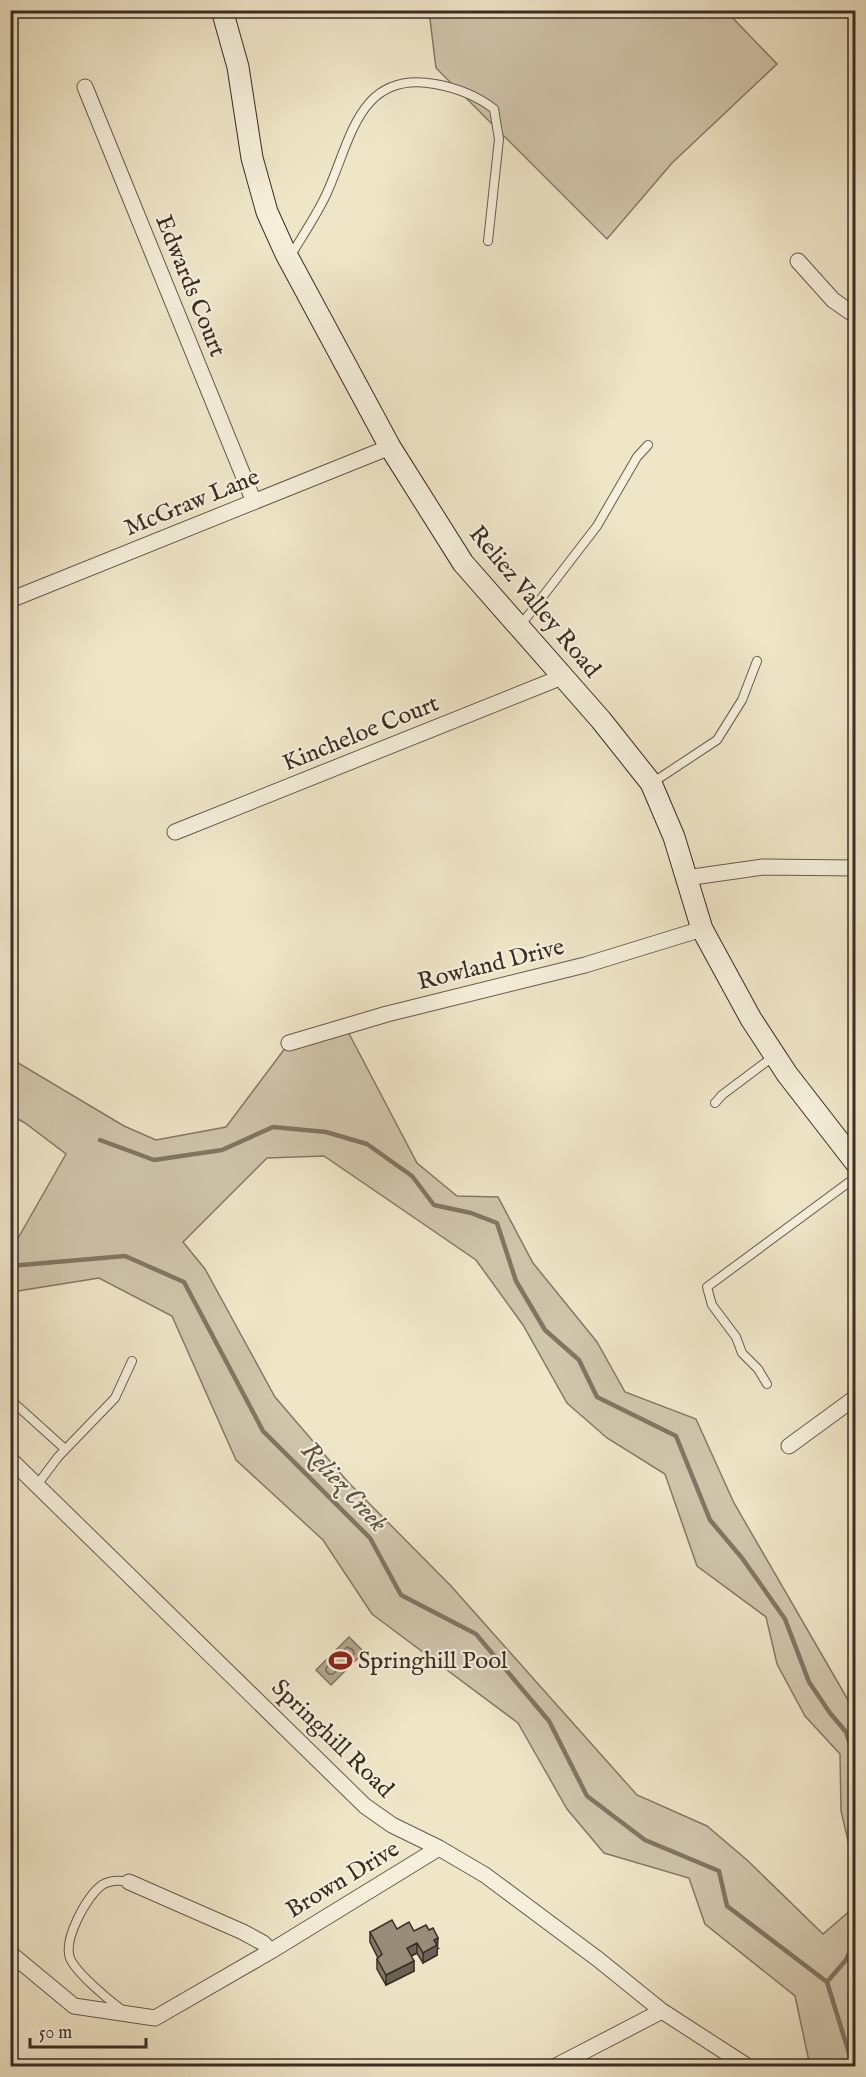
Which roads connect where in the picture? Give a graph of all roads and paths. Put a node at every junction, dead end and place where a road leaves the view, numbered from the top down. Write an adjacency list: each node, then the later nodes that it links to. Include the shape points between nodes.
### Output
1 (222, 10): 4 (main road, Reliez Valley Road, via 238,67 252,158 267,212)
2 (85, 87): 9 (street, Edwards Court)
3 (488, 241): 4 (lane, via 499,139 494,109 479,98 450,87 402,82 383,89 368,103 325,197)
4 (289, 259): 8 (main road, Reliez Valley Road)
5 (798, 261): 6 (street, via 833,300)
6 (855, 316)
7 (648, 445): 11 (lane, via 597,526)
8 (390, 447): 9 (street, McGraw Lane); 11 (main road, Reliez Valley Road, via 463,563)
9 (254, 502): 10 (street, McGraw Lane)
10 (10, 600)
11 (519, 627): 13 (main road, Reliez Valley Road)
12 (757, 661): 14 (lane, via 742,700 717,740)
13 (562, 677): 14 (main road, Reliez Valley Road); 15 (street, Kincheloe Court)
14 (651, 783): 17 (main road, Reliez Valley Road, via 674,837)
15 (175, 832)
16 (855, 868): 17 (street, via 763,867)
17 (686, 879): 18 (main road, Reliez Valley Road)
18 (702, 929): 19 (street, Rowland Drive, via 585,965 387,1014); 20 (main road, Reliez Valley Road)
19 (289, 1043)
20 (775, 1055): 21 (lane); 22 (main road, Reliez Valley Road)
21 (715, 1102)
22 (855, 1163)
23 (855, 1177): 25 (lane, via 707,1287 712,1305)
24 (132, 1361): 29 (lane, via 115,1398)
25 (766, 1384)
26 (855, 1397): 28 (street)
27 (10, 1403): 29 (lane, via 32,1417)
28 (789, 1446)
29 (65, 1449): 31 (lane)
30 (10, 1459): 31 (street, Springhill Road)
31 (37, 1485): 32 (street, Springhill Road, via 364,1806)
32 (439, 1848): 34 (street, Brown Drive); 36 (street, Springhill Road, via 510,1893)
33 (129, 1882): 34 (street, Brown Drive, via 243,1932); 37 (lane, via 103,1884 93,1894 77,1919 69,1950 70,1959 100,1993)
34 (271, 1951): 37 (street, Brown Drive, via 154,2018)
35 (10, 1953): 37 (street, Brown Drive, via 74,2006)
36 (662, 2011): 38 (street); 39 (street, Springhill Road)
37 (128, 2014)
38 (556, 2067)
39 (747, 2067)

